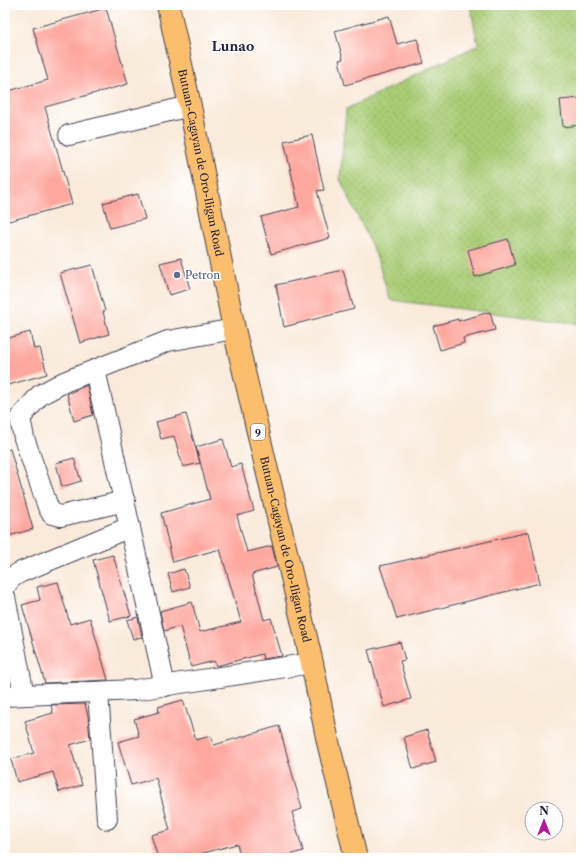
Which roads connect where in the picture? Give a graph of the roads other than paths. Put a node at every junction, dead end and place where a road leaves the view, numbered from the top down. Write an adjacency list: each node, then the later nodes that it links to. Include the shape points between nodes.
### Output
1 (168, 5): 2 (highway, Butuan-Cagayan de Oro-Iligan Road / 9)
2 (190, 106): 3 (street); 4 (highway, Butuan-Cagayan de Oro-Iligan Road / 9)
3 (69, 135)
4 (234, 329): 5 (street, via 168,341); 11 (highway, Butuan-Cagayan de Oro-Iligan Road / 9)
5 (95, 370): 6 (street, via 40,395); 7 (street)
6 (12, 420): 7 (street, via 24,438 52,514 61,516)
7 (124, 500): 8 (street)
8 (130, 527): 9 (street, via 20,572 12,576); 12 (street)
9 (5, 587)
10 (5, 597): 14 (street)
11 (312, 663): 12 (street); 16 (highway, Butuan-Cagayan de Oro-Iligan Road / 9)
12 (165, 686): 13 (street)
13 (98, 692): 14 (street); 15 (street)
14 (15, 696)
15 (107, 819)
16 (356, 858)

